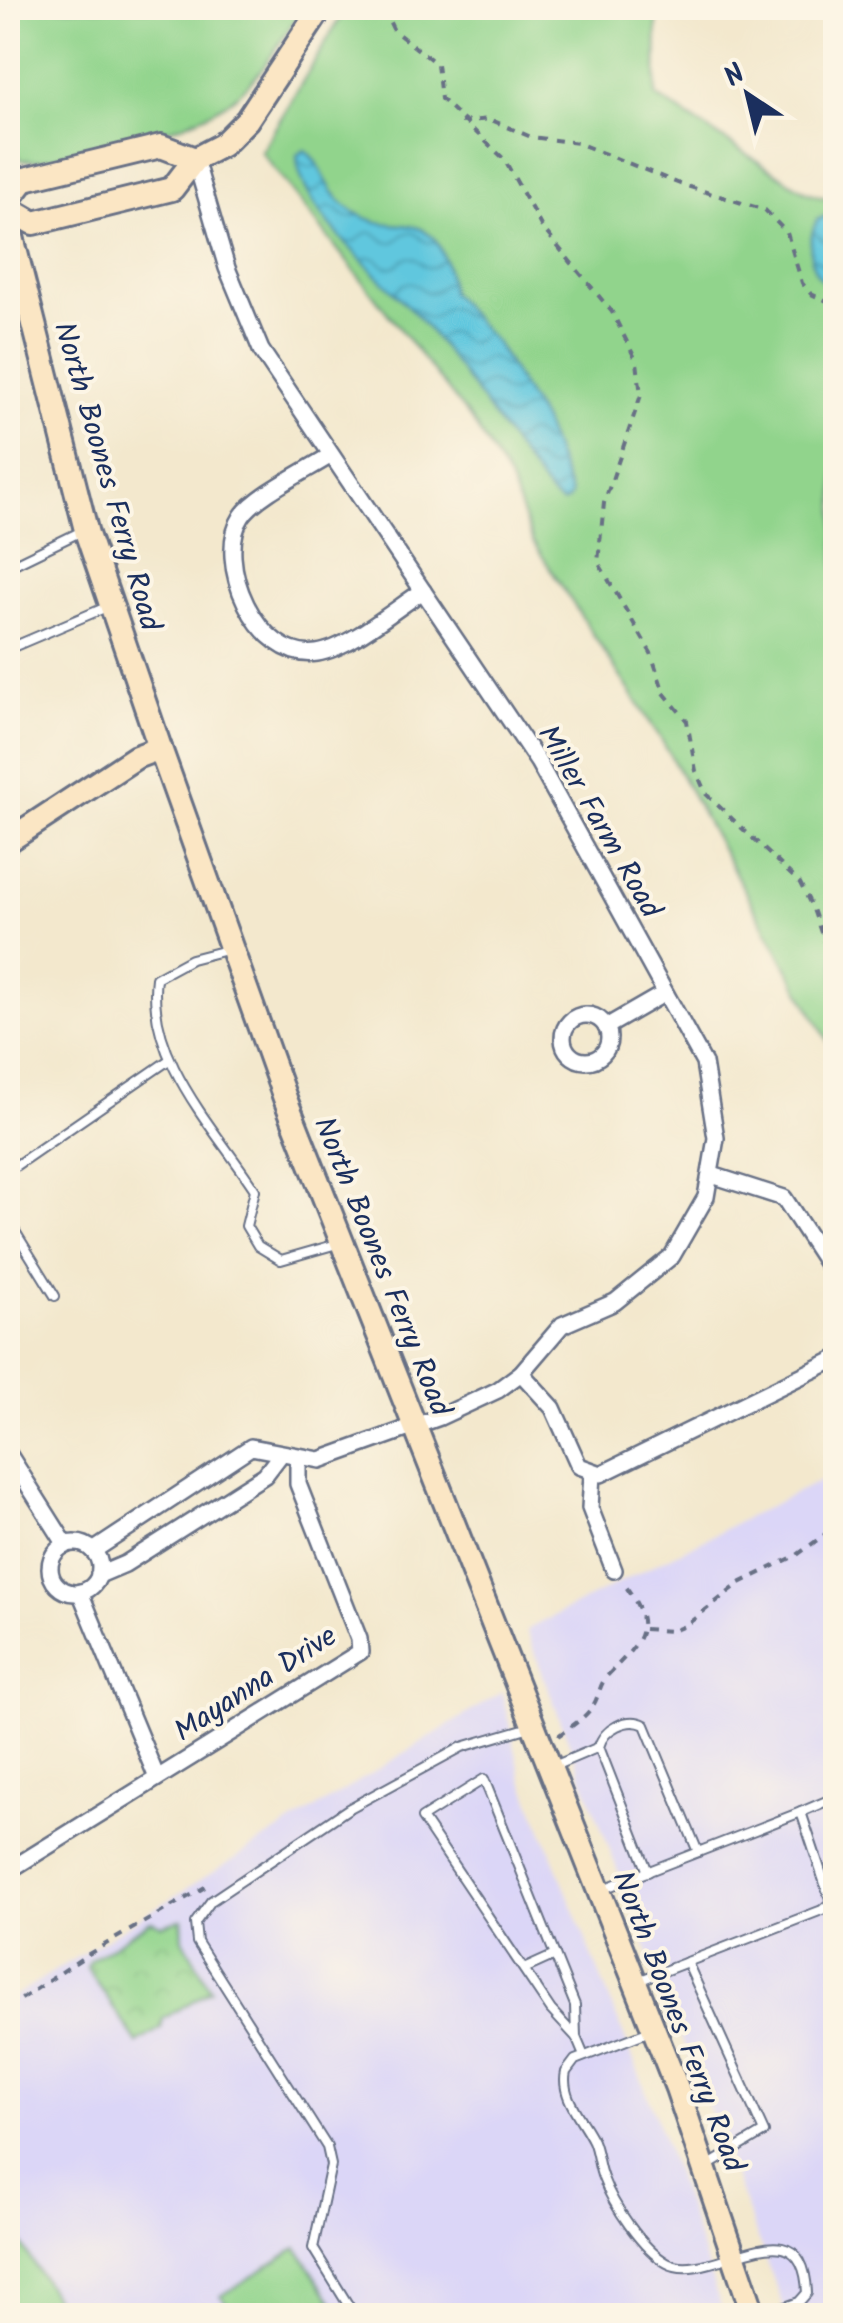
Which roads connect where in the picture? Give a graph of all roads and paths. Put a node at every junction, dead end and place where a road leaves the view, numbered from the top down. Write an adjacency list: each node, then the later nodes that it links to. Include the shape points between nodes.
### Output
1 (321, 8): 4 (main road, via 247,120)
2 (383, 8): 3 (path, via 394,31 437,64 441,100)
3 (461, 122): 7 (path, via 489,119 532,136 578,143 766,210 787,233 802,283); 17 (path, via 504,159 540,226 600,294 637,362 641,394 604,502 598,562 647,645 664,693 688,722 706,794 800,883)
4 (195, 159): 5 (main road, via 161,146 25,180); 5 (main road, via 172,188 34,223); 8 (street, Miller Farm Road, via 244,314)
5 (8, 205)
6 (8, 222): 9 (main road, North Boones Ferry Road)
7 (836, 306)
8 (331, 456): 11 (street, Miller Farm Road); 11 (street, via 251,507 234,535 232,559 262,632 280,648 319,653)
9 (86, 529): 10 (lane); 12 (main road, North Boones Ferry Road)
10 (8, 568)
11 (423, 591): 18 (street, Miller Farm Road, via 532,752)
12 (110, 606): 13 (lane); 14 (main road, North Boones Ferry Road)
13 (8, 649)
14 (160, 748): 15 (main road); 16 (main road, North Boones Ferry Road)
15 (8, 841)
16 (232, 948): 20 (lane, via 156,978 152,1008); 24 (main road, North Boones Ferry Road)
17 (836, 977)
18 (664, 993): 19 (street); 22 (street, Miller Farm Road, via 704,1063 714,1106)
19 (606, 1026)
20 (169, 1060): 21 (lane); 24 (lane, via 255,1190 246,1226 258,1246 280,1260)
21 (8, 1170)
22 (712, 1175): 25 (street, via 784,1198); 28 (street, Miller Farm Road, via 699,1213 660,1269 615,1302 562,1325)
23 (8, 1220): 26 (lane)
24 (342, 1243): 29 (main road, North Boones Ferry Road)
25 (836, 1278)
26 (55, 1296)
27 (836, 1359): 33 (street, via 624,1465)
28 (520, 1373): 29 (street, Miller Farm Road, via 487,1396); 33 (street, via 554,1408 575,1459)
29 (415, 1426): 32 (street, Miller Farm Road, via 328,1458); 42 (main road, North Boones Ferry Road)
30 (8, 1453): 35 (street)
31 (281, 1454): 32 (street); 36 (street, via 251,1447); 38 (street, via 265,1475)
32 (298, 1458): 44 (street, Mayanna Drive, via 298,1484 360,1652)
33 (592, 1474): 37 (street, via 590,1508)
34 (836, 1526): 41 (path, via 797,1556 740,1583 685,1626)
35 (66, 1545): 36 (street); 39 (street, via 56,1552 50,1572 64,1590)
36 (92, 1550): 38 (street)
37 (614, 1570)
38 (98, 1575): 39 (street)
39 (80, 1592): 44 (street)
40 (632, 1594): 41 (path)
41 (644, 1629): 42 (path, via 632,1653 603,1681 590,1710)
42 (542, 1747): 43 (lane); 51 (main road, North Boones Ferry Road); 62 (lane, via 462,1747 348,1808 211,1901 195,1923 197,1942 328,2146 331,2164 313,2248)
43 (599, 1747): 47 (lane, via 612,1729 627,1722 645,1725); 49 (lane)
44 (157, 1778): 48 (street, Mayanna Drive)
45 (836, 1797): 46 (lane)
46 (802, 1812): 47 (lane); 53 (lane, via 830,1902)
47 (698, 1852): 49 (lane)
48 (8, 1871)
49 (648, 1872): 51 (lane)
50 (221, 1878): 56 (path)
51 (599, 1891): 55 (main road, North Boones Ferry Road)
52 (555, 1955): 54 (lane); 54 (lane, via 484,1780 422,1818); 58 (lane, via 575,2005)
53 (687, 1962): 55 (lane); 60 (lane, via 764,2132)
54 (524, 1969): 58 (lane)
55 (636, 1982): 57 (main road, North Boones Ferry Road)
56 (8, 2008)
57 (654, 2029): 59 (lane); 60 (main road, North Boones Ferry Road)
58 (576, 2036): 59 (lane)
59 (584, 2056): 61 (lane, via 570,2065 565,2087 613,2197 650,2249 684,2270)
60 (704, 2168): 61 (main road, North Boones Ferry Road)
61 (731, 2257): 63 (main road, North Boones Ferry Road); 63 (lane, via 772,2245 799,2261 807,2293)
62 (356, 2316)
63 (757, 2316)

